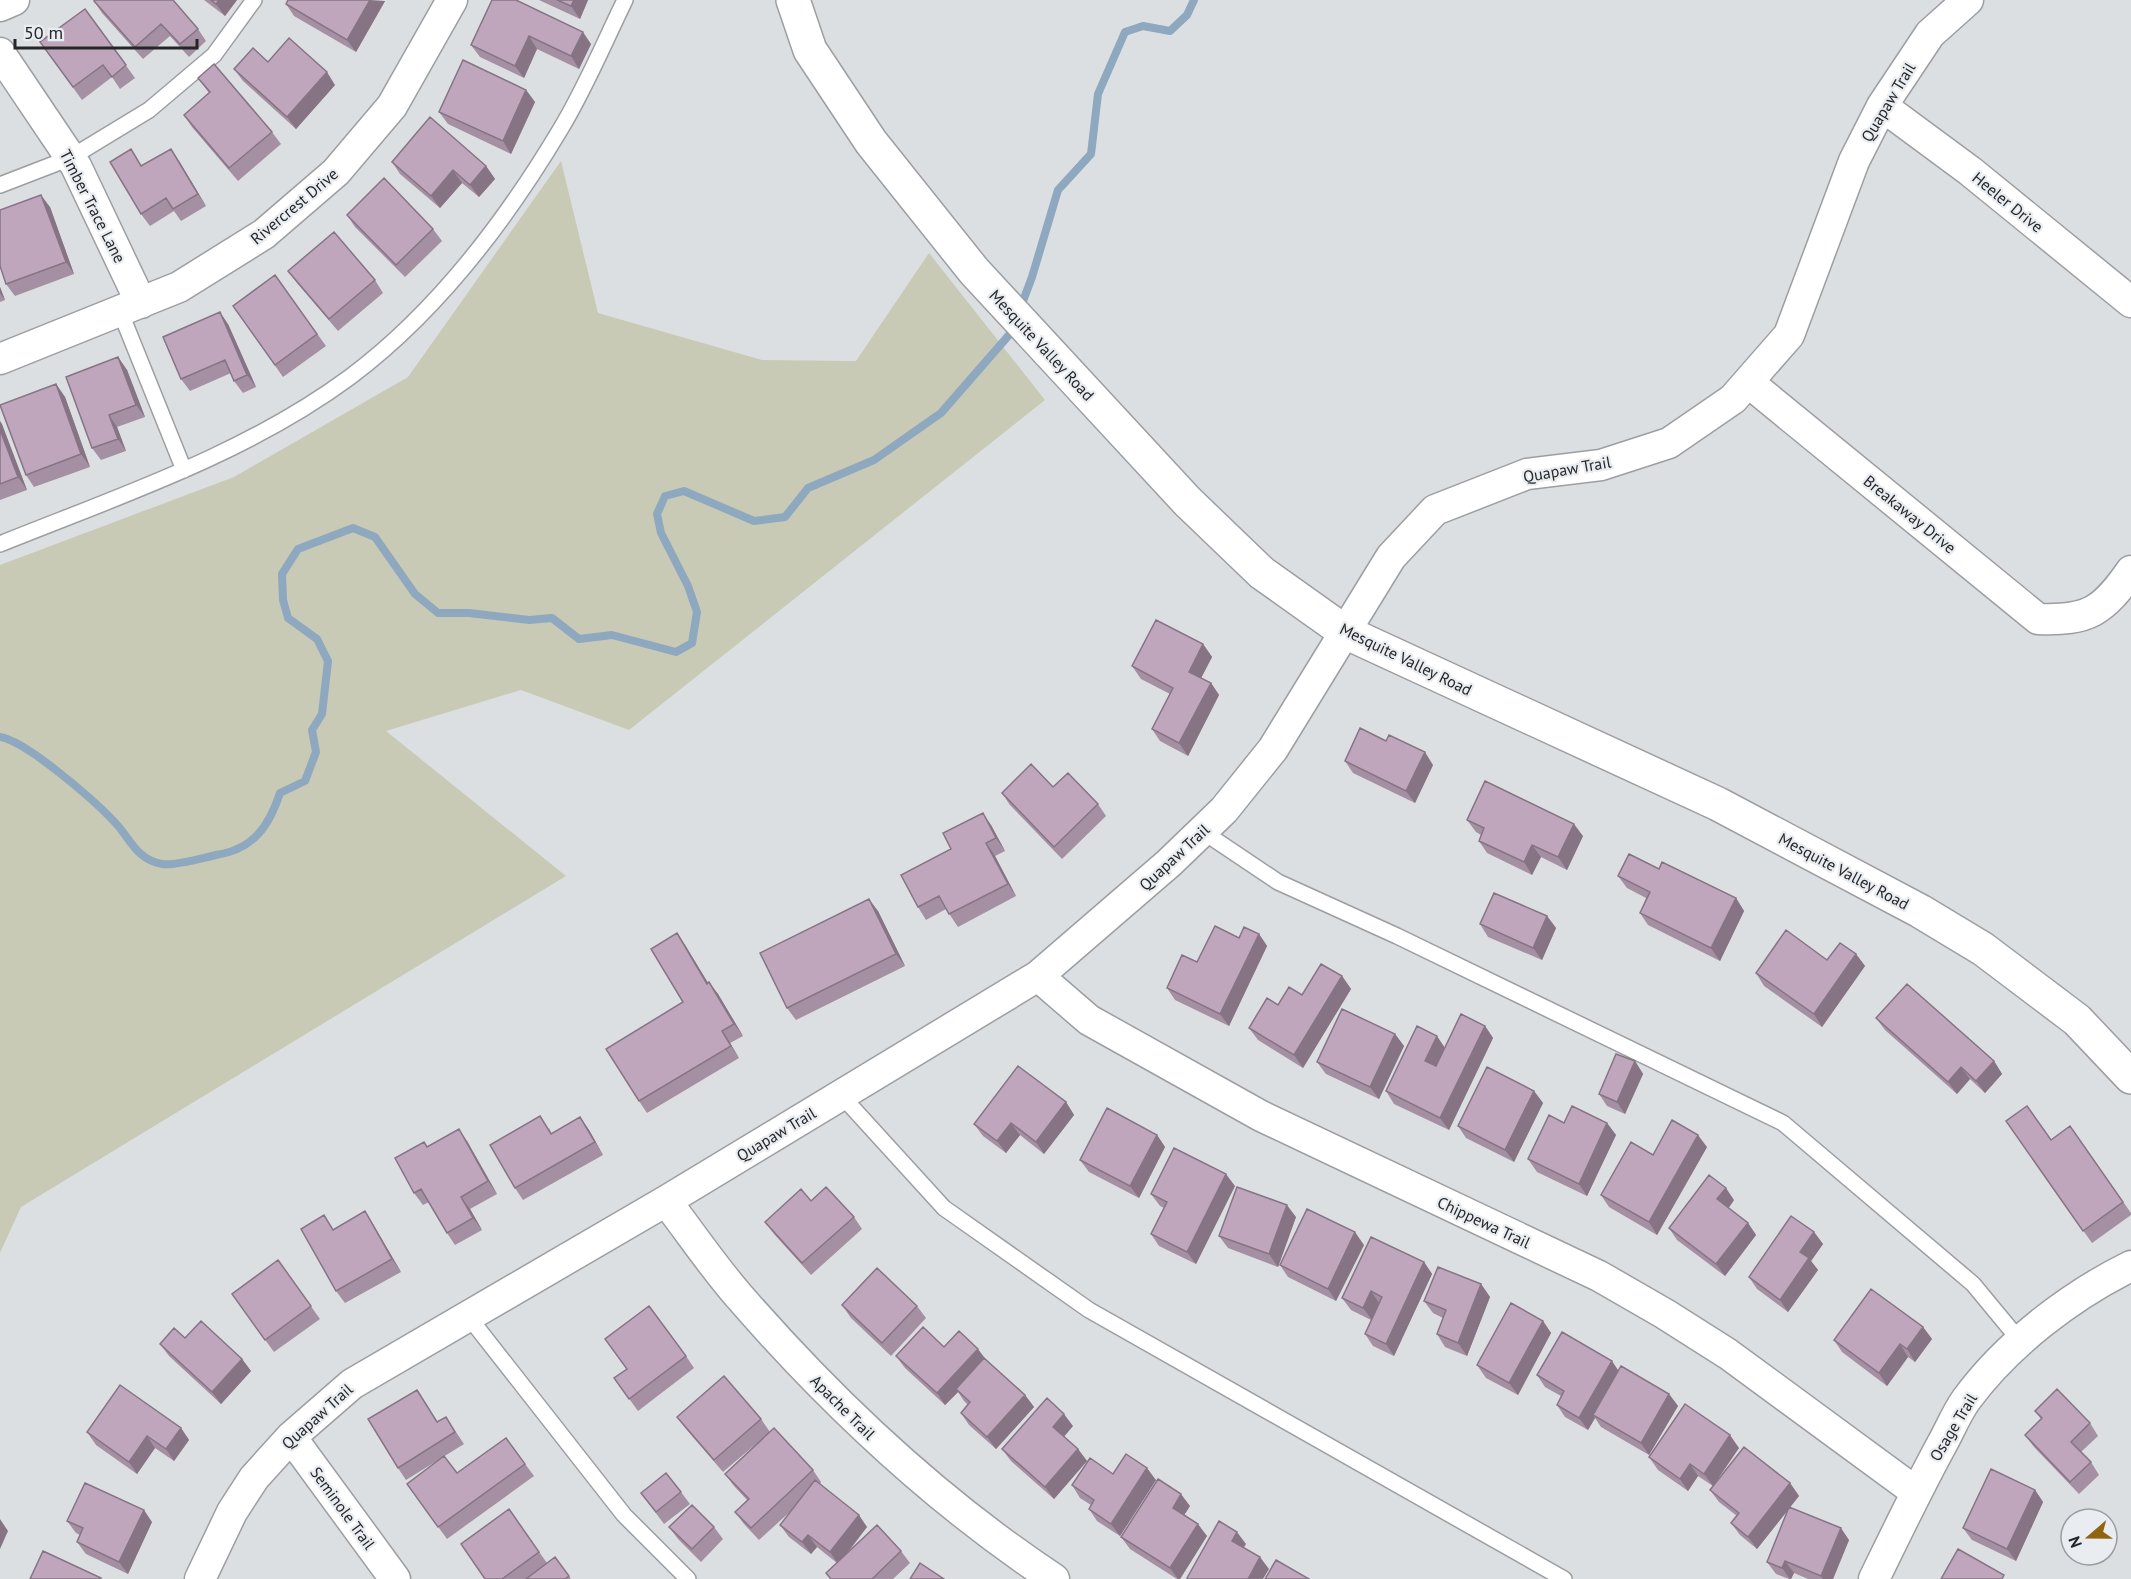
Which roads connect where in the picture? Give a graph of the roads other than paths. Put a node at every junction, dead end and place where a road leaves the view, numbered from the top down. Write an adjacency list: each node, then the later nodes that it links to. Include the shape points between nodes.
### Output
1 (15, 0): 7 (street)
2 (254, 0): 10 (lane, via 214,55 149,110)
3 (453, 0): 13 (street, Rivercrest Drive, via 392,106 336,172 264,234 179,287)
4 (625, 0): 16 (lane, via 561,129 492,233 432,305 351,376 282,421)
5 (793, 0): 19 (street, Mesquite Valley Road, via 810,50 859,124 974,271 1187,501 1262,573)
6 (1968, 0): 9 (street, Quapaw Trail, via 1930,34)
7 (0, 6)
8 (0, 53): 10 (street, Timber Trace Lane)
9 (1882, 106): 12 (street, Heeler Drive, via 1970,171); 15 (street, Quapaw Trail, via 1854,161 1789,335)
10 (70, 158): 11 (lane); 13 (street, Timber Trace Lane)
11 (0, 186)
12 (2131, 302)
13 (130, 307): 14 (street, Rivercrest Drive); 16 (lane)
14 (0, 359)
15 (1748, 382): 18 (street, Breakaway Drive, via 2038,619 2081,616 2110,601); 19 (street, Quapaw Trail, via 1733,399 1670,443 1601,465 1527,474 1435,510 1391,557)
16 (184, 470): 17 (lane)
17 (0, 544)
18 (2131, 571)
19 (1345, 632): 20 (street, Quapaw Trail, via 1273,749); 22 (street, Mesquite Valley Road, via 1718,804 1920,911 1983,949 2077,1020)
20 (1202, 831): 21 (street, Quapaw Trail); 27 (lane, via 1278,882 1784,1123 1973,1284)
21 (1038, 976): 23 (street, Quapaw Trail); 29 (street, Chippewa Trail, via 1089,1020 1261,1116 1599,1276 1665,1314 1728,1354)
22 (2131, 1077)
23 (841, 1095): 24 (street, Quapaw Trail); 34 (lane, via 944,1208 1089,1310)
24 (666, 1201): 26 (street, Quapaw Trail); 33 (street, Apache Trail, via 736,1293 877,1441)
25 (2131, 1266): 27 (street, Osage Trail, via 2077,1298)
26 (468, 1316): 28 (street, Quapaw Trail, via 352,1384); 32 (lane, via 624,1515)
27 (2021, 1342): 29 (street, Osage Trail, via 1965,1401)
28 (291, 1437): 30 (street, Quapaw Trail, via 243,1495); 31 (street, Seminole Trail)
29 (1916, 1492): 35 (street, Osage Trail)
30 (200, 1579)
31 (395, 1579)
32 (688, 1579)
33 (1054, 1579)
34 (1564, 1579)
35 (1874, 1579)

